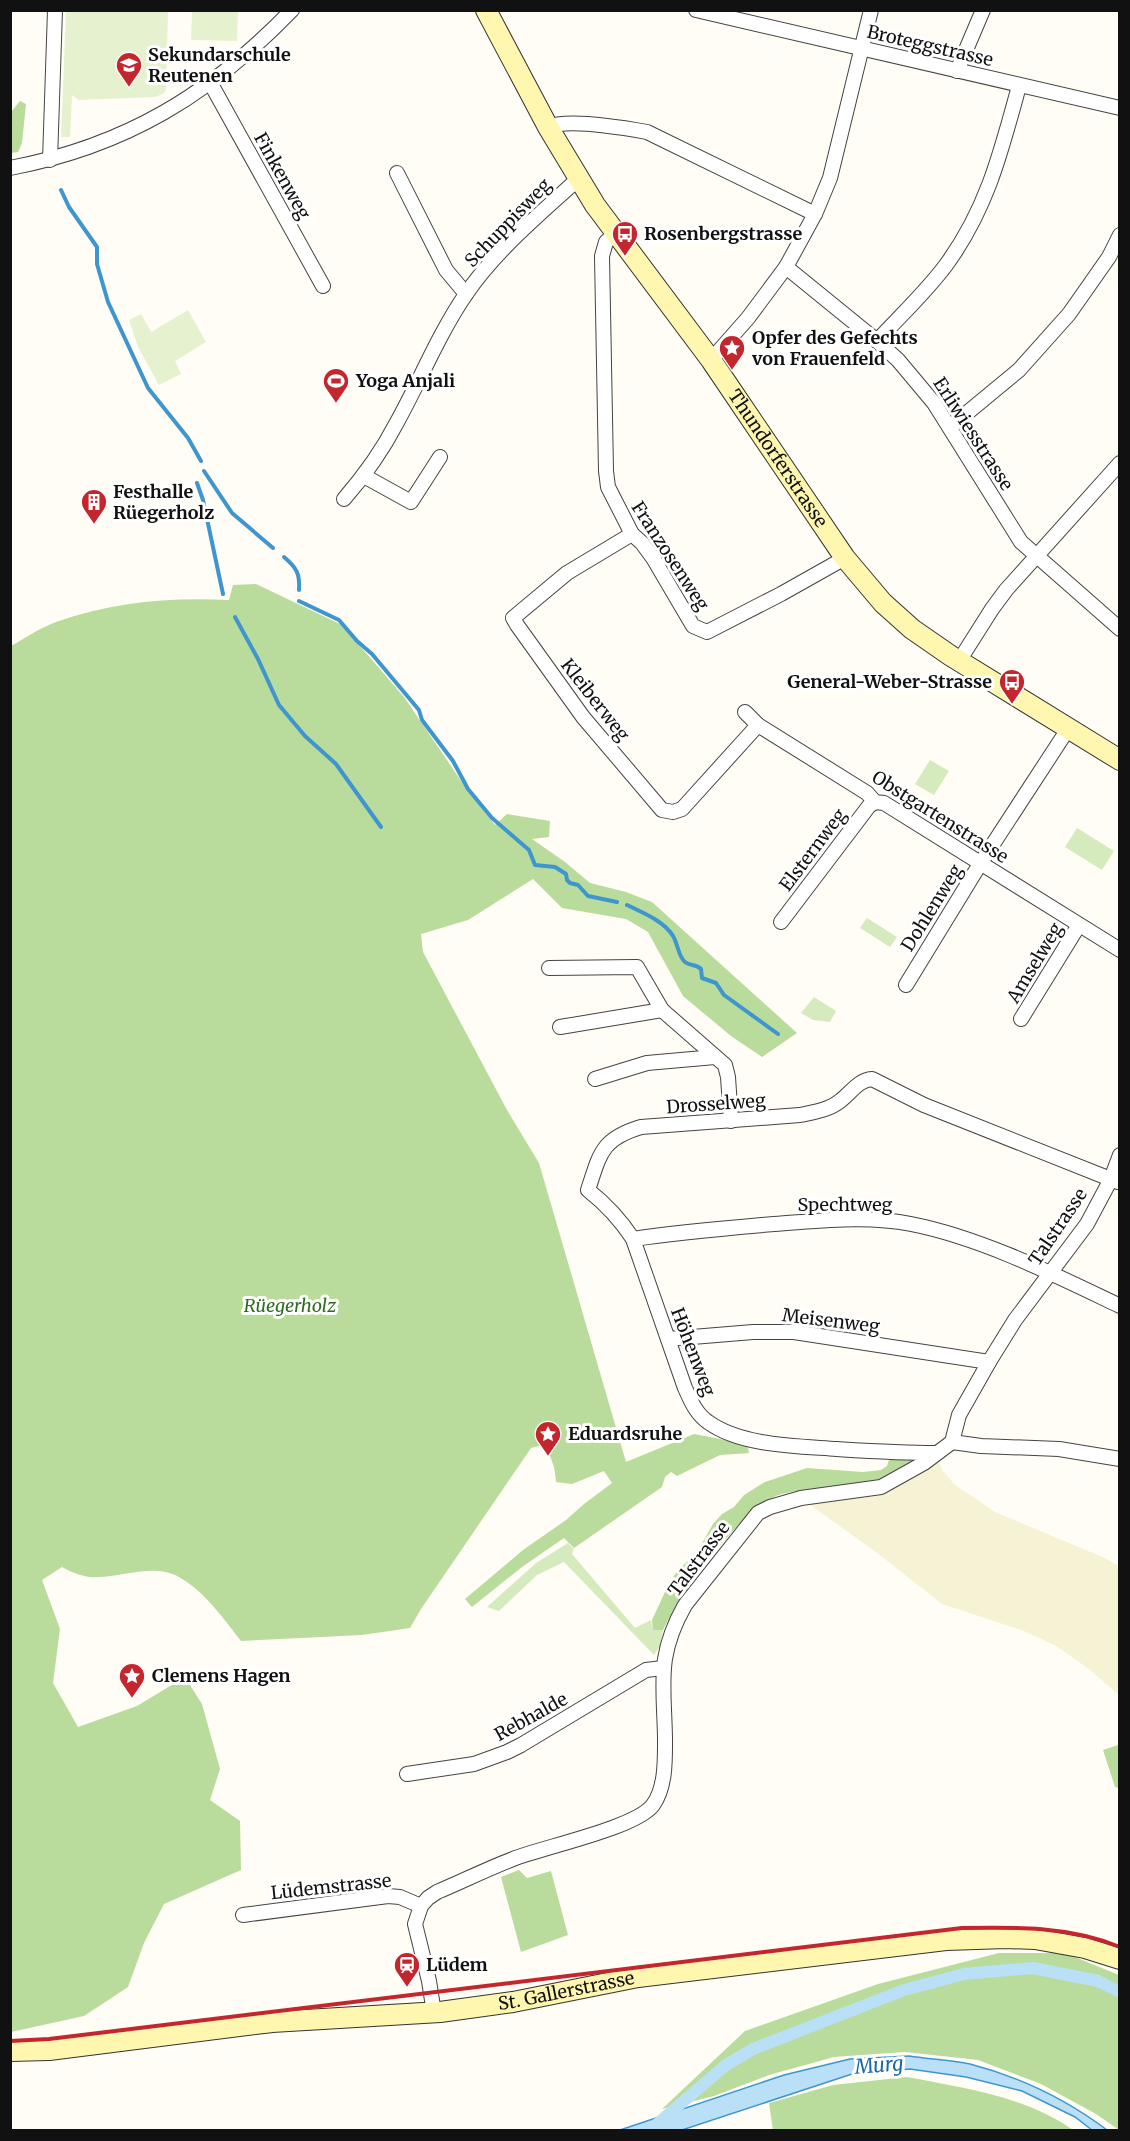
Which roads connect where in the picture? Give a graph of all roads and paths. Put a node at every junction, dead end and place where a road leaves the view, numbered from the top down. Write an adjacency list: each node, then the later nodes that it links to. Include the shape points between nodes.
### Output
1 (55, 10): 13 (street)
2 (292, 10): 9 (street)
3 (486, 10): 12 (main road, Thundorferstrasse)
4 (696, 10): 7 (street, Broteggstrasse)
5 (871, 10): 7 (street)
6 (983, 10): 8 (street)
7 (862, 49): 8 (street, Broteggstrasse); 17 (street, via 830,178)
8 (957, 71): 10 (street, Broteggstrasse)
9 (211, 84): 13 (street, via 128,132); 21 (street, Finkenweg)
10 (1019, 86): 11 (street, Broteggstrasse); 23 (street, via 997,167 977,216 946,266)
11 (1119, 108)
12 (549, 127): 16 (main road, Thundorferstrasse); 17 (street, via 564,123 648,132)
13 (50, 160): 14 (street)
14 (10, 168)
15 (397, 173): 22 (street, Schuppisweg, via 446,270)
16 (578, 179): 18 (main road, Thundorferstrasse); 22 (street, Schuppisweg, via 506,248)
17 (815, 214): 20 (street)
18 (616, 233): 24 (main road, Thundorferstrasse); 30 (street, Franzosenweg, via 606,242 602,256 606,471 611,494)
19 (1119, 235): 25 (street, via 1109,257 1069,314 1019,370)
20 (786, 267): 23 (street, Erliwiesstrasse); 24 (street)
21 (323, 286)
22 (466, 294): 28 (street, Schuppisweg)
23 (878, 341): 25 (street, Erliwiesstrasse, via 919,383)
24 (711, 360): 32 (main road, Thundorferstrasse)
25 (950, 427): 31 (street, Erliwiesstrasse, via 1021,542)
26 (440, 457): 28 (street, via 411,502)
27 (1119, 463): 31 (street)
28 (364, 476): 29 (street, Schuppisweg)
29 (344, 499)
30 (632, 534): 32 (street, Franzosenweg, via 653,558 693,626 707,632); 36 (street, Kleiberweg, via 567,573 513,618 583,717 662,810 682,809)
31 (1036, 556): 33 (street, Erliwiesstrasse); 34 (street, via 992,609)
32 (845, 558): 34 (main road, Thundorferstrasse, via 895,615)
33 (1119, 629)
34 (959, 661): 37 (main road, Thundorferstrasse)
35 (745, 712): 36 (street, Obstgartenstrasse)
36 (758, 725): 39 (street, Obstgartenstrasse, via 867,793)
37 (1068, 729): 38 (main road, Thundorferstrasse); 40 (street, Dohlenweg)
38 (1119, 760)
39 (875, 802): 40 (street, Obstgartenstrasse, via 884,803); 41 (street, Elsternweg)
40 (980, 864): 42 (street, Obstgartenstrasse); 45 (street, Dohlenweg)
41 (781, 922)
42 (1079, 925): 43 (street, Obstgartenstrasse); 47 (street, Amselweg)
43 (1119, 950)
44 (549, 968): 46 (street, via 637,967)
45 (906, 985)
46 (662, 1010): 48 (street); 49 (street)
47 (1021, 1019)
48 (560, 1027)
49 (715, 1057): 50 (street, via 647,1063); 51 (street, via 725,1065)
50 (595, 1079)
51 (731, 1120): 53 (street, Drosselweg, via 822,1111 859,1083 872,1079 924,1105); 54 (street, Drosselweg, via 641,1127 624,1132 600,1154)
52 (1119, 1155): 53 (street, Talstrasse)
53 (1115, 1181): 56 (street, Talstrasse)
54 (588, 1190): 55 (street, Höhenweg, via 621,1219)
55 (633, 1239): 56 (street, Spechtweg, via 833,1219 873,1220 952,1234); 58 (street, Höhenweg)
56 (1050, 1273): 57 (street, Spechtweg); 59 (street, Talstrasse)
57 (1119, 1306)
58 (668, 1339): 59 (street, Meisenweg, via 794,1332); 61 (street, Höhenweg, via 694,1408 722,1430 746,1439 793,1446)
59 (989, 1362): 60 (street, Talstrasse, via 959,1415)
60 (952, 1442): 61 (street, Talstrasse); 62 (street, via 1059,1449)
61 (934, 1453): 63 (street, Talstrasse, via 924,1463 881,1486 801,1498 758,1514 685,1605 670,1638)
62 (1119, 1459)
63 (663, 1668): 64 (street, Rebhalde, via 646,1670 521,1745 490,1759); 65 (street, Talstrasse, via 662,1785 651,1807 637,1816 514,1859 437,1892)
64 (407, 1774)
65 (421, 1906): 66 (street, Lüdemstrasse, via 388,1896); 68 (street, via 415,1924)
66 (243, 1915)
67 (1119, 1959): 68 (main road, St. Gallerstrasse, via 1035,1939 946,1940 638,1977)
68 (434, 2013): 69 (main road, St. Gallerstrasse, via 272,2022 50,2050)
69 (10, 2051)

